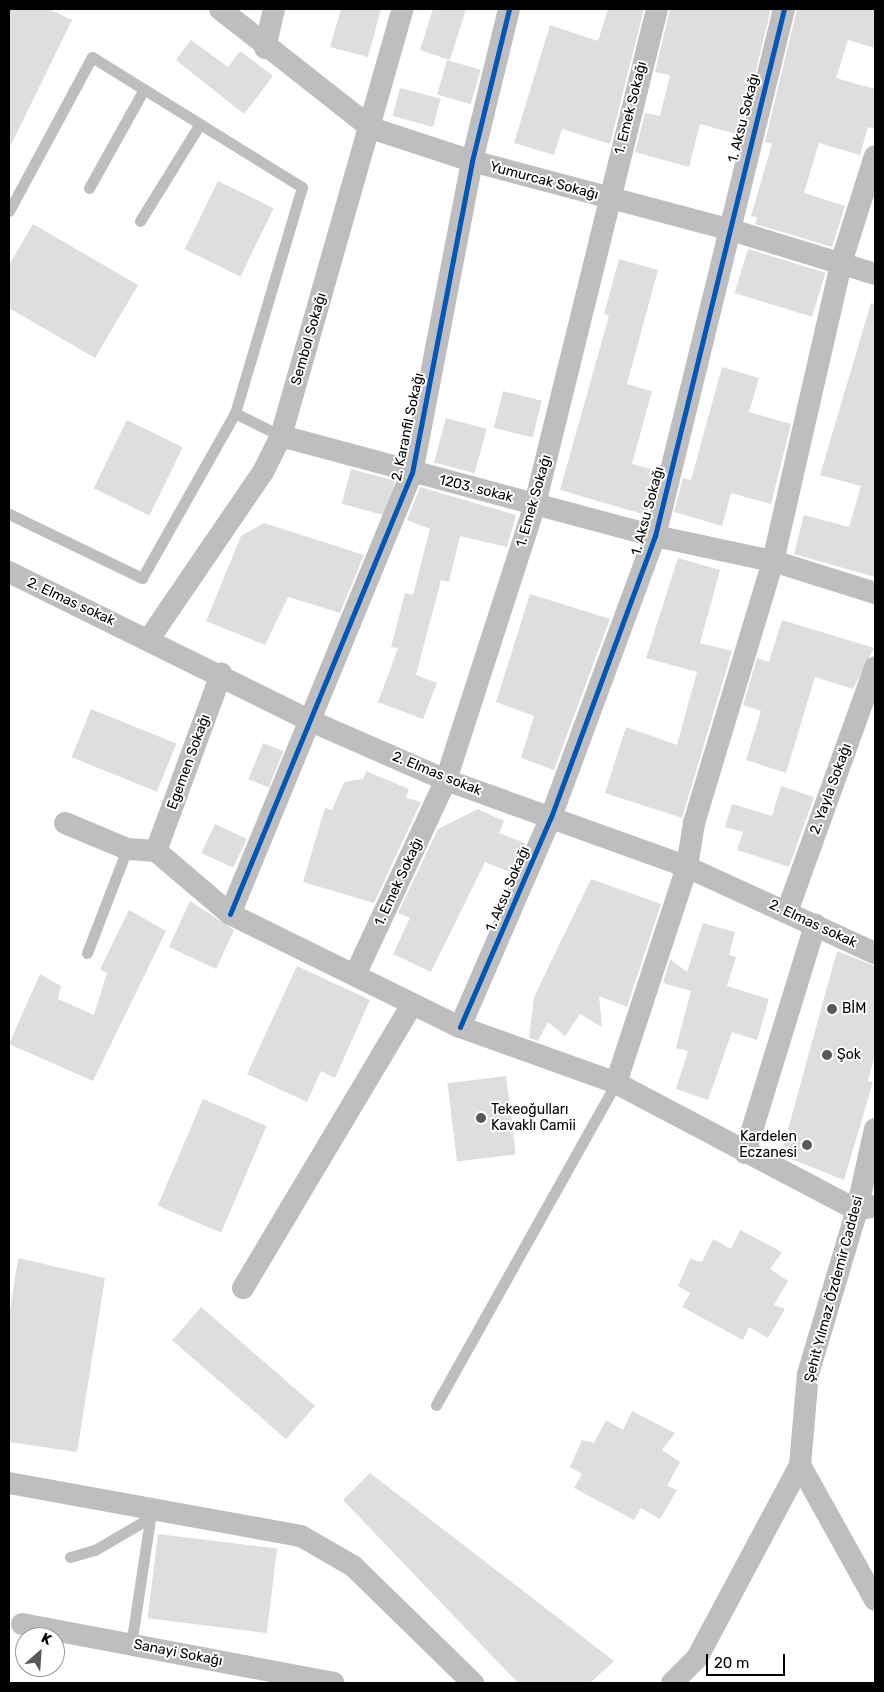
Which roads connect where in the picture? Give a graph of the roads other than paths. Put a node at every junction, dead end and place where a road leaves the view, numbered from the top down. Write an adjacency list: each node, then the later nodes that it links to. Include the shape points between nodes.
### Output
1 (220, 9): 7 (street, Yumurcak Sokağı)
2 (274, 9): 7 (street)
3 (403, 9): 10 (street, Sembol Sokağı)
4 (509, 9): 12 (street, 2. Karanfil Sokağı)
5 (657, 9): 14 (street, 1. Emek Sokağı)
6 (784, 9): 17 (street, 1. Aksu Sokağı)
7 (265, 48): 10 (street, Yumurcak Sokağı)
8 (144, 89): 9 (lane); 13 (lane); 15 (lane, via 92,57)
9 (200, 124): 16 (lane); 20 (lane, via 302,188)
10 (371, 128): 12 (street, Yumurcak Sokağı); 21 (street, Sembol Sokağı)
11 (875, 156): 18 (street)
12 (472, 161): 14 (street, Yumurcak Sokağı); 22 (street, 2. Karanfil Sokağı)
13 (89, 188)
14 (608, 199): 17 (street, Yumurcak Sokağı); 23 (street, 1. Emek Sokağı)
15 (9, 211)
16 (140, 221)
17 (728, 229): 18 (street, Yumurcak Sokağı); 25 (street, 1. Aksu Sokağı)
18 (842, 263): 19 (street, Yumurcak Sokağı); 26 (street)
19 (875, 274)
20 (235, 413): 21 (lane); 24 (lane, via 142,578)
21 (280, 436): 22 (street, 1203. sokak); 29 (street, Sembol Sokağı, via 264,472)
22 (412, 473): 23 (street, 1203. sokak); 32 (street, 2. Karanfil Sokağı)
23 (535, 504): 25 (street, 1203. sokak); 33 (street, 1. Emek Sokağı)
24 (9, 514)
25 (655, 536): 26 (street, 1203. sokak); 34 (street, 1. Aksu Sokağı)
26 (773, 561): 28 (street, 1203. sokak); 38 (street, via 694,823)
27 (9, 572): 29 (street, 2. Elmas sokak)
28 (875, 593)
29 (149, 639): 31 (street, 2. Elmas sokak)
30 (875, 666): 39 (street, 2. Yayla Sokağı)
31 (221, 674): 32 (street, 2. Elmas sokak); 37 (street, Egemen Sokağı)
32 (313, 722): 33 (street, 2. Elmas sokak); 40 (street, 2. Karanfil Sokağı)
33 (446, 780): 34 (street, 2. Elmas sokak); 44 (street, 1. Emek Sokağı)
34 (551, 817): 38 (street, 2. Elmas sokak); 46 (street, 1. Aksu Sokağı)
35 (65, 823): 36 (street)
36 (127, 849): 37 (street); 42 (lane)
37 (156, 851): 40 (street)
38 (687, 867): 39 (street, 2. Elmas sokak); 47 (street)
39 (787, 912): 41 (street, 2. Elmas sokak)
40 (230, 914): 44 (street)
41 (815, 925): 43 (street, 2. Elmas sokak); 49 (street)
42 (87, 953)
43 (875, 953)
44 (355, 975): 45 (street)
45 (412, 1004): 46 (street); 51 (street)
46 (460, 1027): 47 (street)
47 (616, 1083): 49 (street); 52 (lane)
48 (875, 1129): 50 (street, Şehit Yılmaz Özdemir Caddesi)
49 (745, 1153): 50 (street)
50 (866, 1208): 53 (street, Şehit Yılmaz Özdemir Caddesi, via 808,1374)
51 (243, 1288)
52 (436, 1405)
53 (800, 1465): 57 (street); 62 (street, Şehit Yılmaz Özdemir Caddesi, via 697,1658)
54 (9, 1483): 55 (street)
55 (154, 1514): 56 (lane, via 95,1550); 59 (lane); 61 (street, via 301,1536 353,1566)
56 (70, 1557)
57 (875, 1600)
58 (22, 1624): 59 (street, Sanayi Sokağı)
59 (131, 1644): 60 (street, Sanayi Sokağı)
60 (333, 1683)
61 (473, 1683)
62 (672, 1683)

